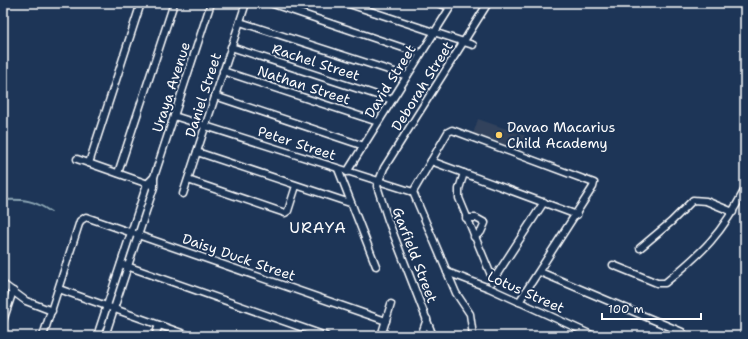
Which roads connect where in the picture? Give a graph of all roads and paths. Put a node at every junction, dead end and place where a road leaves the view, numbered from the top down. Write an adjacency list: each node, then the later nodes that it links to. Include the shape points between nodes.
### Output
1 (141, 3): 27 (street)
2 (174, 3): 30 (street)
3 (211, 3): 20 (street, Uraya Avenue)
4 (246, 3): 10 (street, Daniel Street)
5 (270, 3): 15 (street)
6 (346, 3): 11 (street)
7 (437, 3): 9 (street)
8 (488, 3): 12 (street, Deborah Street)
9 (451, 5): 11 (street, David Street)
10 (240, 22): 14 (street, Daniel Street); 17 (street)
11 (434, 32): 12 (street); 15 (street, David Street)
12 (464, 42): 13 (street); 34 (street, Deborah Street, via 384,168)
13 (473, 45)
14 (231, 47): 16 (street, Daniel Street); 19 (street, Rachel Street)
15 (421, 54): 17 (street, David Street)
16 (223, 71): 18 (street, Daniel Street); 21 (street, Nathan Street)
17 (407, 76): 19 (street, David Street)
18 (215, 96): 22 (street, Daniel Street); 23 (street)
19 (392, 100): 21 (street, David Street)
20 (174, 116): 22 (street, Peter Street); 32 (street, Uraya Avenue)
21 (378, 122): 23 (street, David Street)
22 (205, 126): 24 (street, Daniel Street); 28 (street, Peter Street)
23 (364, 146): 29 (street, David Street)
24 (197, 152): 33 (street, Daniel Street); 36 (street)
25 (77, 159): 27 (street)
26 (430, 161): 31 (street); 39 (street); 44 (street, via 451,130 594,183)
27 (89, 163): 30 (street)
28 (338, 169): 29 (street, Peter Street); 42 (street)
29 (347, 172): 34 (street, Peter Street)
30 (118, 173): 35 (street)
31 (464, 173): 41 (street); 45 (street, via 458,194)
32 (154, 177): 35 (street, Uraya Avenue); 37 (street, Uraya Avenue)
33 (188, 180): 36 (street, via 286,213); 40 (street, Daniel Street)
34 (378, 182): 39 (street, Peter Street); 68 (street, Garfield Street, via 378,192)
35 (147, 184): 37 (street); 48 (street, Uraya Avenue)
36 (296, 186): 42 (street)
37 (154, 187): 49 (street, Uraya Avenue)
38 (745, 189): 43 (street)
39 (413, 192): 56 (street)
40 (183, 194)
41 (544, 202): 44 (street); 58 (street)
42 (350, 203): 55 (street)
43 (733, 212): 51 (street, via 706,201 693,200); 53 (street, via 716,237 699,255 665,283 657,283)
44 (577, 215): 57 (street)
45 (466, 218): 47 (street, via 476,218); 50 (street)
46 (493, 220): 47 (street)
47 (485, 223): 50 (street, via 481,232)
48 (132, 232): 49 (street, Daisy Duck Street); 52 (street, Uraya Avenue); 61 (street, Daisy Duck Street, via 84,217 80,221)
49 (139, 234): 54 (street, Uraya Avenue); 70 (street, Daisy Duck Street)
50 (474, 238): 58 (street)
51 (640, 248)
52 (121, 264): 54 (street); 65 (street, Uraya Avenue)
53 (613, 265)
54 (128, 266): 66 (street, Uraya Avenue); 78 (street)
55 (376, 266)
56 (447, 272): 60 (street, Lotus Street); 82 (street, via 456,293 470,314)
57 (540, 272): 63 (street); 72 (street)
58 (493, 280): 60 (street)
59 (3, 284): 62 (street)
60 (488, 288): 63 (street, Lotus Street)
61 (59, 290): 65 (street); 67 (street)
62 (13, 291): 67 (street, via 26,301); 69 (street)
63 (519, 302): 83 (street, Lotus Street)
64 (391, 304): 70 (street)
65 (107, 306): 66 (street); 74 (street, Uraya Avenue)
66 (114, 309): 71 (street); 75 (street, Uraya Avenue)
67 (52, 311): 73 (street)
68 (427, 319): 80 (street); 81 (street, Garfield Street)
69 (3, 321)
70 (386, 321): 79 (street)
71 (159, 325): 76 (street); 77 (street)
72 (685, 335)
73 (44, 336)
74 (98, 336)
75 (105, 336)
76 (155, 336)
77 (190, 336)
78 (326, 336)
79 (381, 336)
80 (421, 336)
81 (433, 336)
82 (473, 336)
83 (594, 336)

